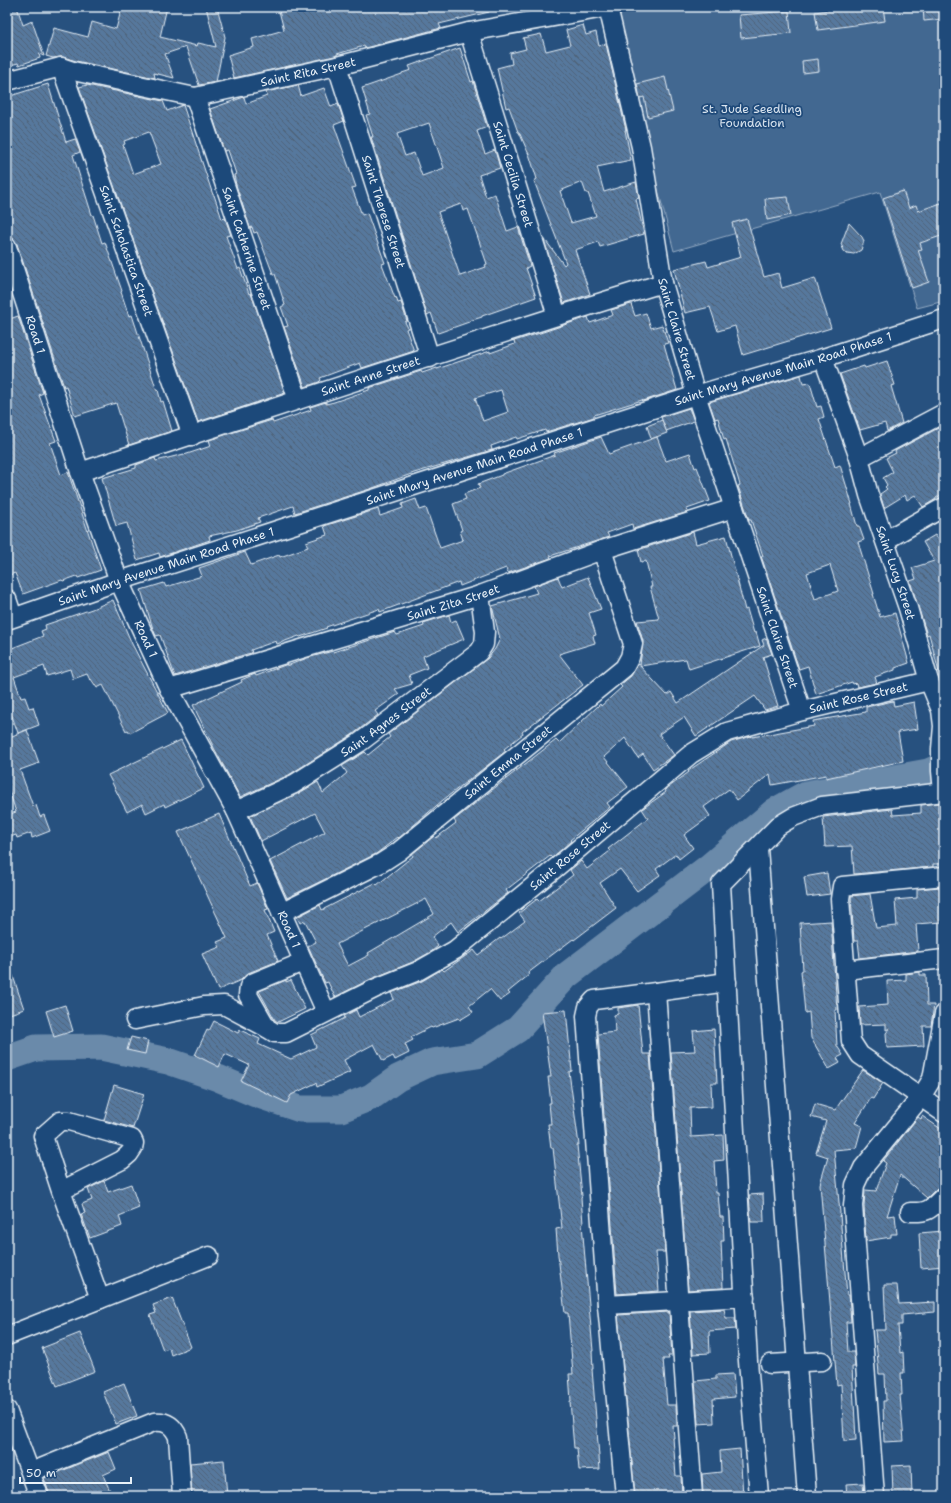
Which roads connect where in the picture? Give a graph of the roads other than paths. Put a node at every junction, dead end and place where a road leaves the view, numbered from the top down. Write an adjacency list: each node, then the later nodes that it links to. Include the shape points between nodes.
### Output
1 (609, 7): 2 (street, Saint Rita Street); 8 (street, Saint Claire Street, via 641,147)
2 (469, 32): 4 (street, Saint Rita Street); 9 (street, Saint Cecilia Street)
3 (61, 66): 5 (street); 6 (street, Saint Rita Street, via 73,72); 16 (street, Saint Scholastica Street)
4 (337, 66): 6 (street, Saint Rita Street); 11 (street, Saint Therese Street)
5 (7, 81)
6 (195, 96): 14 (street, Saint Catherine Street)
7 (7, 247): 18 (street, Road 1)
8 (663, 283): 9 (street, Saint Anne Street); 13 (street, Saint Claire Street)
9 (557, 316): 11 (street, Saint Anne Street)
10 (944, 319): 12 (street, Saint Mary Avenue Main Road Phase 1)
11 (430, 358): 14 (street, Saint Anne Street)
12 (823, 358): 13 (street, Saint Mary Avenue Main Road Phase 1); 17 (street, Saint Lucy Street)
13 (696, 396): 20 (street, Saint Claire Street); 23 (street, Saint Mary Avenue Main Road Phase 1)
14 (298, 400): 16 (street, Saint Anne Street)
15 (944, 413): 17 (street)
16 (192, 436): 18 (street, Saint Anne Street)
17 (859, 458): 21 (street, Saint Lucy Street, via 869,495)
18 (80, 472): 23 (street, Road 1)
19 (944, 507): 21 (street)
20 (734, 508): 22 (street, Saint Zita Street); 29 (street, Saint Claire Street)
21 (886, 540): 27 (street, Saint Lucy Street)
22 (602, 550): 24 (street, Saint Zita Street); 35 (street, Saint Emma Street, via 633,644 624,668 398,852)
23 (119, 581): 26 (street, Saint Mary Avenue Main Road Phase 1); 28 (street, Road 1)
24 (480, 595): 28 (street, Saint Zita Street); 32 (street, Saint Agnes Street, via 485,632 484,644 479,652 359,743 294,784)
25 (7, 599): 26 (street)
26 (10, 619)
27 (929, 681): 29 (street, Saint Rose Street); 30 (street, Saint Lucy Street, via 941,710)
28 (169, 689): 32 (street, Road 1)
29 (802, 711): 41 (street, Saint Rose Street, via 727,732 691,754 455,950 418,971)
30 (943, 726): 31 (street, Saint Lucy Street, via 940,749)
31 (944, 792): 33 (street, via 822,806 778,826)
32 (236, 812): 35 (street, Road 1)
33 (758, 848): 39 (street, via 721,884); 57 (street)
34 (944, 876): 38 (street, via 842,886 840,899)
35 (281, 913): 37 (street, Road 1)
36 (944, 959): 38 (street)
37 (303, 962): 41 (street, Road 1); 44 (street, via 252,983 249,988 248,995)
38 (845, 970): 45 (street, via 851,1041 860,1056)
39 (727, 982): 40 (street); 51 (street)
40 (656, 992): 53 (street); 54 (street, via 594,1000 588,1007 586,1016)
41 (326, 1012): 44 (street, Saint Rose Street, via 286,1033 275,1033)
42 (944, 1014): 45 (street, via 932,1079)
43 (135, 1020): 44 (street, Saint Rose Street, via 204,1006 224,1005)
44 (267, 1028)
45 (921, 1097): 46 (street); 67 (street, via 863,1168 855,1185 853,1206)
46 (944, 1112)
47 (61, 1191): 47 (street, via 43,1136 54,1125 60,1121 69,1121 132,1139 133,1148 122,1160); 52 (street)
48 (944, 1196): 49 (street, via 927,1211)
49 (910, 1212)
50 (209, 1256): 52 (street)
51 (745, 1297): 53 (street); 65 (street)
52 (100, 1299): 55 (street)
53 (678, 1300): 54 (street); 64 (street)
54 (607, 1304): 63 (street)
55 (7, 1336)
56 (822, 1361): 57 (street)
57 (797, 1362): 58 (street); 66 (street)
58 (770, 1364)
59 (7, 1410): 60 (street)
60 (31, 1472): 61 (street); 62 (street, via 154,1422 162,1422 174,1428 178,1437)
61 (39, 1496)
62 (182, 1496)
63 (625, 1496)
64 (693, 1496)
65 (759, 1496)
66 (807, 1496)
67 (875, 1496)

